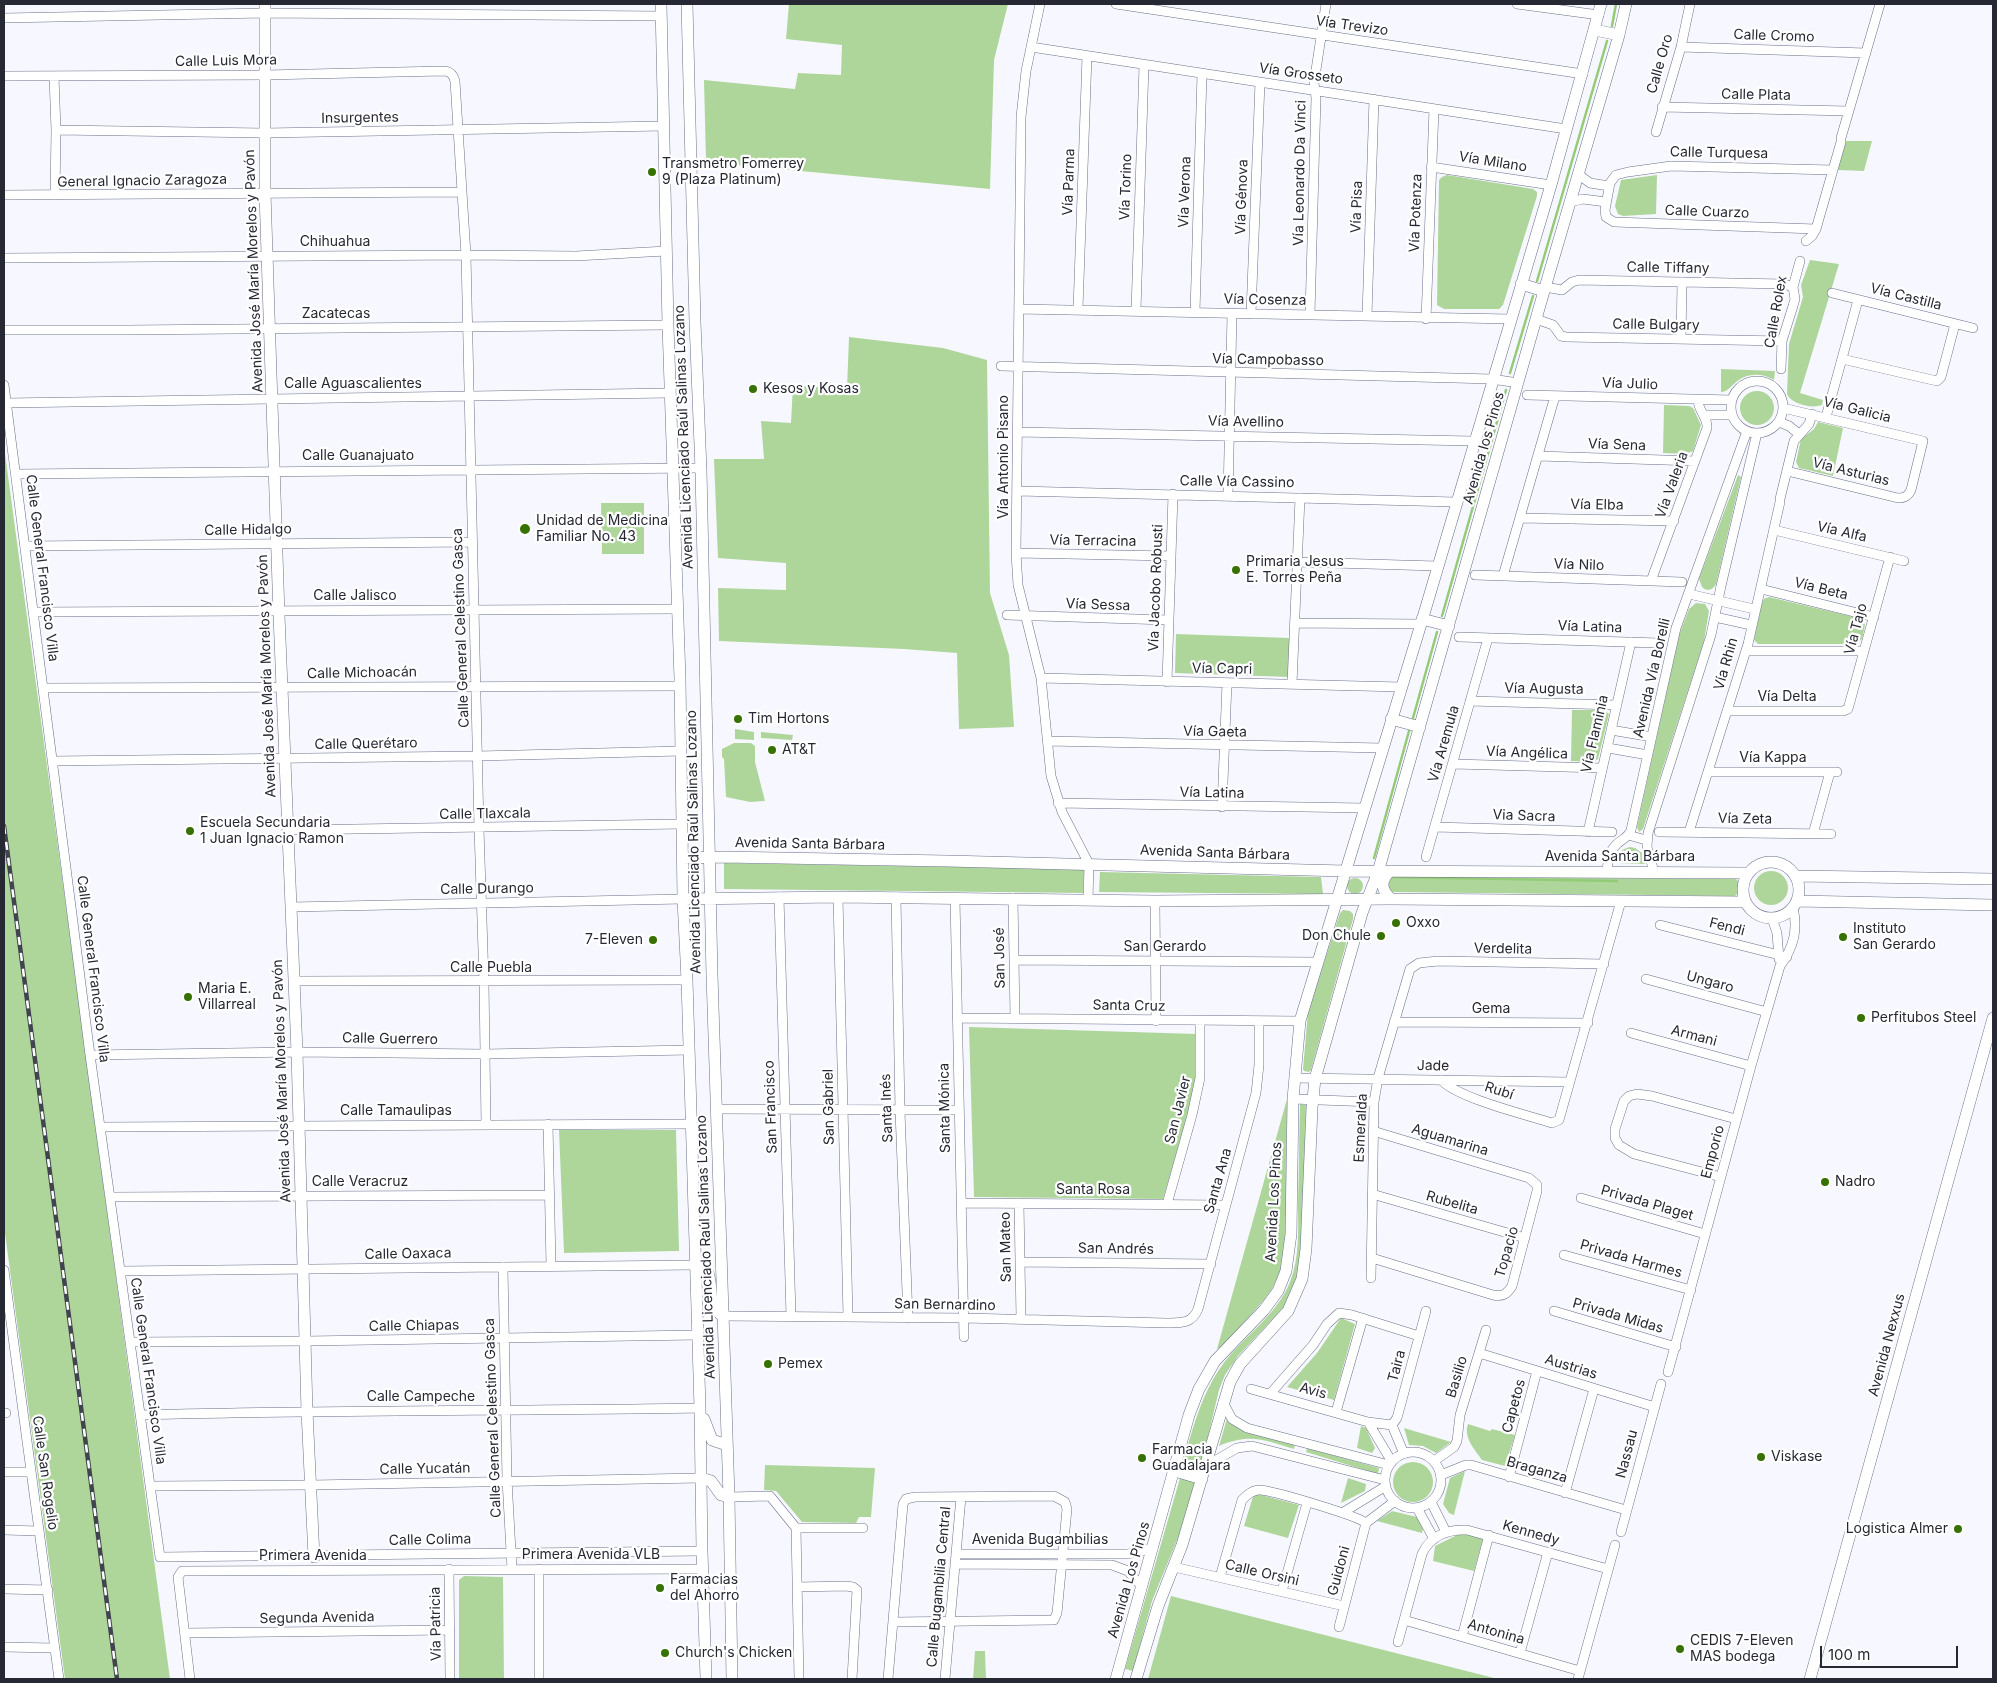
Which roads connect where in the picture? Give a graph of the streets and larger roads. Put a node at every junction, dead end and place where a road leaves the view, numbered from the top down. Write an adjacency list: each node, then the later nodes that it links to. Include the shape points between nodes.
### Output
1 (203, 4): 14 (street)
2 (687, 4): 117 (street, Avenida Licenciado Raúl Salinas Lozano)
3 (1040, 4): 19 (street, Vía Antonio Pisano)
4 (1116, 4): 18 (street, Vía Trevizo)
5 (1326, 4): 18 (street, Vía Leonardo Da Vinci)
6 (1517, 4): 12 (street)
7 (1626, 4): 17 (street, Avenida los Pinos)
8 (1690, 4): 20 (street, Calle Oro)
9 (1880, 4): 21 (street)
10 (265, 8): 11 (street); 14 (street); 27 (street, Avenida José María Morelos y Pavón)
11 (323, 8): 13 (street)
12 (1600, 9): 16 (street, Avenida los Pinos)
13 (661, 10): 36 (street, Avenida Licenciado Raúl Salinas Lozano)
14 (202, 14): 15 (street)
15 (4, 18)
16 (1595, 30): 17 (street); 26 (street, Avenida los Pinos)
17 (1620, 35): 44 (street, Avenida los Pinos)
18 (1321, 36): 26 (street, Vía Trevizo); 31 (street, Vía Leonardo Da Vinci)
19 (1031, 47): 22 (street, Vía Grosseto); 66 (street, Vía Antonio Pisano, via 1022,117)
20 (1681, 47): 21 (street, Calle Cromo); 33 (street, Calle Oro)
21 (1866, 53): 35 (street)
22 (1087, 56): 23 (street, Vía Grosseto); 67 (street, Vía Parma)
23 (1144, 65): 25 (street, Vía Grosseto); 68 (street, Vía Torino)
24 (449, 71): 27 (street, Calle Luis Mora); 39 (street, Calle General Celestino Gasca, via 455,81)
25 (1202, 74): 30 (street, Vía Grosseto); 69 (street, Vía Verona)
26 (1583, 74): 37 (street, Avenida los Pinos)
27 (265, 75): 29 (street, Calle Luis Mora); 41 (street, Avenida José María Morelos y Pavón)
28 (4, 76): 29 (street, Calle Luis Mora)
29 (54, 76): 38 (street)
30 (1260, 82): 31 (street, Vía Grosseto); 71 (street, Vía Génova)
31 (1315, 90): 32 (street, Vía Grosseto); 72 (street, Vía Leonardo Da Vinci)
32 (1374, 99): 34 (street, Vía Grosseto); 73 (street, Vía Pisa)
33 (1662, 107): 35 (street, Calle Plata); 40 (street, Calle Oro)
34 (1434, 109): 37 (street, Vía Grosseto); 42 (street, Vía Potenza)
35 (1849, 111): 43 (street)
36 (664, 126): 39 (street, Insurgentes); 55 (street, Avenida Licenciado Raúl Salinas Lozano)
37 (1566, 129): 46 (street, Avenida los Pinos)
38 (56, 130): 41 (street, Insurgentes); 50 (street)
39 (459, 131): 41 (street, Insurgentes); 47 (street, Calle General Celestino Gasca)
40 (1656, 132)
41 (265, 133): 48 (street, Avenida José María Morelos y Pavón)
42 (1431, 167): 46 (street, Vía Milano); 74 (street, Vía Potenza)
43 (1833, 170): 45 (street, Calle Turquesa, via 1666,166 1618,174); 53 (street)
44 (1578, 174): 45 (street, via 1590,182); 51 (street, Avenida los Pinos)
45 (1610, 184): 52 (street)
46 (1551, 185): 61 (street, Avenida los Pinos)
47 (462, 192): 48 (street, General Ignacio Zaragoza); 56 (street, Calle General Celestino Gasca)
48 (265, 193): 50 (street, General Ignacio Zaragoza); 57 (street, Avenida José María Morelos y Pavón)
49 (4, 195): 50 (street, General Ignacio Zaragoza)
50 (55, 195)
51 (1570, 202): 52 (street, via 1583,199); 63 (street, Avenida los Pinos)
52 (1605, 206): 53 (street, Calle Cuarzo, via 1606,217 1614,222)
53 (1816, 229): 54 (street)
54 (1806, 241)
55 (666, 251): 56 (street, Chihuahua, via 576,256); 78 (street, Avenida Licenciado Raúl Salinas Lozano)
56 (466, 255): 57 (street, Chihuahua); 79 (street, Calle General Celestino Gasca)
57 (268, 257): 58 (street, Chihuahua); 80 (street, Avenida José María Morelos y Pavón)
58 (4, 258)
59 (1800, 261): 62 (street, Calle Rolex)
60 (1682, 282): 62 (street, Calle Tiffany, via 1784,284); 63 (street, Calle Tiffany, via 1579,280 1562,290); 83 (street)
61 (1521, 284): 63 (street); 75 (street, Avenida los Pinos)
62 (1793, 287): 84 (street, Calle Rolex, via 1795,299)
63 (1544, 289): 76 (street, Avenida los Pinos)
64 (1832, 293): 65 (street, Vía Castilla)
65 (1858, 300): 77 (street, Vía Castilla); 85 (street)
66 (1019, 309): 67 (street, Vía Cosenza); 87 (street, Vía Antonio Pisano)
67 (1078, 309): 68 (street, Vía Cosenza)
68 (1136, 310): 69 (street, Vía Cosenza)
69 (1195, 312): 70 (street, Vía Cosenza)
70 (1232, 314): 71 (street, Vía Cosenza); 89 (street)
71 (1251, 314): 72 (street, Vía Cosenza)
72 (1310, 314): 73 (street, Vía Cosenza)
73 (1366, 316): 74 (street, Vía Cosenza)
74 (1426, 319): 75 (street, Vía Cosenza)
75 (1510, 319): 90 (street, Avenida los Pinos)
76 (1536, 319): 83 (street, Calle Bulgary, via 1553,325 1566,337); 91 (street, Avenida los Pinos)
77 (1956, 324): 81 (street, Vía Castilla); 85 (street, via 1938,380)
78 (668, 325): 79 (street, Zacatecas); 93 (street, Avenida Licenciado Raúl Salinas Lozano)
79 (467, 327): 80 (street, Zacatecas); 96 (street, Calle General Celestino Gasca)
80 (270, 328): 82 (street, Zacatecas); 97 (street, Avenida José María Morelos y Pavón)
81 (1973, 328)
82 (4, 330)
83 (1680, 339): 84 (street, Calle Bulgary)
84 (1782, 341): 88 (street, Calle Rolex)
85 (1842, 359): 105 (street)
86 (1000, 366): 87 (street, Vía Campobasso)
87 (1018, 367): 89 (street, Vía Campobasso); 107 (street, Vía Antonio Pisano)
88 (1781, 369)
89 (1230, 373): 90 (street, Vía Campobasso); 110 (street)
90 (1492, 379): 91 (street, Vía Campobasso); 111 (street, Avenida los Pinos)
91 (1518, 383): 159 (street, Avenida los Pinos)
92 (4, 384): 100 (street, Calle General Francisco Villa)
93 (670, 394): 96 (street, Calle Aguascalientes); 116 (street, Avenida Licenciado Raúl Salinas Lozano)
94 (1527, 395): 95 (street, Vía Julio)
95 (1555, 396): 98 (street, Vía Julio); 112 (street)
96 (468, 397): 97 (street, Calle Aguascalientes); 118 (street, Calle General Celestino Gasca)
97 (273, 398): 100 (street, Calle Aguascalientes); 119 (street, Avenida José María Morelos y Pavón)
98 (1698, 400): 99 (street, Vía Julio); 103 (street, Vía Valeria)
99 (1732, 400): 101 (street, via 1741,387 1749,383 1765,383 1778,392); 104 (street)
100 (6, 403): 121 (street, Calle General Francisco Villa)
101 (1783, 408): 102 (street, Vía Galicia); 106 (street)
102 (1812, 414): 105 (street, Vía Galicia); 109 (street, Vía Rhin, via 1809,424)
103 (1704, 415): 104 (street); 115 (street, Vía Valeria, via 1707,428)
104 (1732, 415): 108 (street, via 1735,422)
105 (1826, 417): 125 (street, Vía Galicia, via 1924,441)
106 (1779, 422): 108 (street, via 1765,432); 109 (street)
107 (1018, 432): 110 (street, Vía Avellino); 122 (street, Vía Antonio Pisano)
108 (1752, 432): 113 (street, Avenida Vía Borelli); 114 (street)
109 (1799, 434): 120 (street, Vía Rhin, via 1794,441)
110 (1229, 436): 111 (street, Vía Avellino); 124 (street)
111 (1474, 441): 127 (street, Avenida los Pinos)
112 (1538, 456): 115 (street, Vía Sena); 128 (street)
113 (1739, 456): 114 (street); 145 (street, Avenida Vía Borelli)
114 (1750, 459): 146 (street)
115 (1695, 461): 129 (street, Vía Valeria)
116 (672, 467): 117 (street, Calle Guanajuato); 118 (street, Calle Guanajuato); 147 (street, Avenida Licenciado Raúl Salinas Lozano)
117 (701, 468): 213 (street, Avenida Licenciado Raúl Salinas Lozano)
118 (470, 469): 119 (street, Calle Guanajuato); 131 (street, Calle General Celestino Gasca)
119 (275, 470): 121 (street, Calle Guanajuato); 132 (street, Avenida José María Morelos y Pavón)
120 (1787, 471): 125 (street, Vía Asturias, via 1898,498); 130 (street, Vía Rhin)
121 (16, 474): 133 (street, Calle General Francisco Villa)
122 (1018, 491): 123 (street, Calle Vía Cassino); 134 (street, Vía Antonio Pisano)
123 (1173, 494): 124 (street, Calle Vía Cassino); 135 (street, Vía Jacobo Robusti)
124 (1228, 496): 126 (street, Calle Vía Cassino)
125 (1907, 496)
126 (1300, 498): 127 (street, Calle Vía Cassino); 138 (street)
127 (1456, 502): 139 (street, Avenida los Pinos)
128 (1520, 518): 129 (street, Vía Elba); 141 (street)
129 (1674, 521): 142 (street, Vía Valeria)
130 (1774, 530): 136 (street, Vía Alfa); 144 (street, Vía Rhin)
131 (472, 542): 132 (street, Calle Hidalgo); 150 (street, Calle General Celestino Gasca)
132 (277, 543): 133 (street, Calle Hidalgo); 149 (street, Avenida José María Morelos y Pavón)
133 (25, 546): 151 (street, Calle General Francisco Villa)
134 (1016, 553): 135 (street, Vía Terracina); 153 (street, Vía Antonio Pisano, via 1018,585)
135 (1170, 556): 156 (street, Vía Jacobo Robusti)
136 (1890, 557): 137 (street, Vía Alfa); 154 (street, Vía Tajo)
137 (1904, 561)
138 (1298, 562): 139 (street); 157 (street)
139 (1437, 566): 158 (street, Avenida los Pinos)
140 (1475, 575): 141 (street, Vía Nilo)
141 (1503, 576): 142 (street, Vía Nilo)
142 (1651, 581): 143 (street, Vía Nilo)
143 (1682, 582)
144 (1761, 589): 148 (street, Vía Rhin); 154 (street, Vía Beta)
145 (1689, 594): 146 (street); 183 (street, Avenida Vía Borelli, via 1676,628)
146 (1717, 601): 148 (street); 155 (street)
147 (677, 608): 150 (street, Calle Jalisco); 172 (street, Avenida Licenciado Raúl Salinas Lozano)
148 (1754, 609): 160 (street, Vía Rhin)
149 (279, 610): 150 (street, Calle Jalisco); 151 (street, Calle Jalisco); 175 (street, Avenida José María Morelos y Pavón)
150 (474, 610): 171 (street, Calle General Celestino Gasca)
151 (34, 612): 174 (street, Calle General Francisco Villa)
152 (1007, 616): 153 (street, Vía Sessa)
153 (1027, 616): 156 (street, Vía Sessa); 167 (street, Vía Antonio Pisano)
154 (1874, 616): 166 (street, Vía Tajo)
155 (1715, 618): 160 (street); 210 (street)
156 (1168, 620): 168 (street, Vía Jacobo Robusti)
157 (1295, 622): 158 (street); 170 (street)
158 (1421, 622): 159 (street); 173 (street, Avenida los Pinos)
159 (1449, 626): 181 (street, Avenida los Pinos)
160 (1751, 626): 165 (street, Vía Rhin)
161 (1459, 636): 162 (street, Vía Latina)
162 (1488, 638): 163 (street, Vía Latina); 176 (street, Vía Aremula)
163 (1631, 642): 164 (street, Vía Latina); 177 (street, Vía Flaminia)
164 (1660, 643)
165 (1746, 651): 166 (street); 179 (street, Vía Rhin)
166 (1864, 651): 178 (street, Vía Tajo)
167 (1041, 678): 168 (street, Vía Capri); 184 (street, Vía Antonio Pisano)
168 (1167, 682): 169 (street, Vía Capri)
169 (1227, 684): 170 (street, Vía Capri); 185 (street)
170 (1292, 684): 173 (street, Vía Capri)
171 (476, 686): 172 (street, Calle Michoacán); 175 (street, Calle Michoacán); 190 (street, Calle General Celestino Gasca)
172 (680, 686): 188 (street, Avenida Licenciado Raúl Salinas Lozano)
173 (1401, 687): 180 (street, Avenida los Pinos)
174 (44, 688): 175 (street, Calle Michoacán); 192 (street, Calle General Francisco Villa)
175 (282, 688): 191 (street, Avenida José María Morelos y Pavón)
176 (1470, 701): 177 (street, Vía Augusta); 193 (street, Vía Aremula)
177 (1616, 705): 182 (street, Vía Flaminia)
178 (1848, 709): 179 (street, Vía Delta)
179 (1727, 711): 195 (street, Vía Rhin)
180 (1391, 719): 181 (street); 186 (street, Avenida los Pinos)
181 (1420, 727): 217 (street, Avenida los Pinos)
182 (1612, 730): 183 (street); 187 (street, Vía Flaminia)
183 (1652, 738): 189 (street, Avenida Vía Borelli)
184 (1048, 741): 185 (street, Vía Gaeta); 196 (street, Vía Antonio Pisano, via 1051,776)
185 (1224, 746): 186 (street, Vía Gaeta); 197 (street)
186 (1382, 748): 198 (street, Avenida los Pinos)
187 (1608, 748): 189 (street); 194 (street, Vía Flaminia)
188 (681, 751): 190 (street, Calle Querétaro); 199 (street, Avenida Licenciado Raúl Salinas Lozano)
189 (1648, 755): 209 (street, Avenida Vía Borelli)
190 (478, 756): 191 (street, Calle Querétaro); 201 (street, Calle General Celestino Gasca)
191 (286, 759): 192 (street, Calle Querétaro); 202 (street, Avenida José María Morelos y Pavón)
192 (52, 761): 267 (street, Calle General Francisco Villa)
193 (1453, 764): 194 (street, Vía Angélica); 200 (street, Vía Aremula)
194 (1601, 768): 203 (street, Vía Flaminia)
195 (1708, 772): 206 (street, Vía Rhin); 207 (street, Vía Kappa, via 1834,772)
196 (1058, 803): 197 (street, Vía Latina); 214 (street, Vía Antonio Pisano)
197 (1222, 807): 198 (street, Vía Latina)
198 (1365, 808): 215 (street, Avenida los Pinos)
199 (682, 824): 201 (street, Calle Tlaxcala); 212 (street, Avenida Licenciado Raúl Salinas Lozano)
200 (1435, 827): 203 (street, Via Sacra); 211 (street, Vía Aremula)
201 (479, 828): 202 (street, Calle Tlaxcala); 236 (street, Calle General Celestino Gasca)
202 (289, 830): 240 (street, Avenida José María Morelos y Pavón)
203 (1588, 832): 204 (street, Via Sacra)
204 (1612, 832)
205 (1659, 832): 206 (street, Vía Zeta)
206 (1689, 832): 207 (street, Vía Zeta)
207 (1813, 834): 208 (street, Vía Zeta)
208 (1831, 834)
209 (1628, 835): 210 (street); 216 (street, Avenida Vía Borelli, via 1611,852)
210 (1646, 840): 219 (street)
211 (1426, 857)
212 (682, 858): 213 (street, Avenida Santa Bárbara); 228 (street, Avenida Licenciado Raúl Salinas Lozano)
213 (709, 858): 214 (street, Avenida Santa Bárbara); 229 (street, Avenida Licenciado Raúl Salinas Lozano)
214 (1089, 864): 215 (street, Avenida Santa Bárbara); 233 (street)
215 (1346, 871): 217 (street, Avenida Santa Bárbara); 230 (street, Avenida Los Pinos)
216 (1607, 871): 218 (street, Avenida Santa Bárbara); 219 (street, Avenida Santa Bárbara)
217 (1378, 872): 218 (street, Avenida Santa Bárbara); 231 (street, Avenida los Pinos)
218 (1390, 872): 232 (street, via 1382,884)
219 (1654, 872): 220 (street, Avenida Santa Bárbara)
220 (1747, 873): 221 (street, via 1754,866 1770,861 1786,866); 237 (street, via 1742,887)
221 (1797, 876): 222 (street); 238 (street, via 1799,886)
222 (1993, 879)
223 (779, 897): 224 (street); 229 (street); 278 (street, San Francisco)
224 (838, 897): 225 (street); 279 (street, San Gabriel)
225 (896, 897): 226 (street); 281 (street, Santa Inés)
226 (955, 898): 227 (street); 254 (street, Santa Mónica)
227 (1013, 898): 233 (street); 244 (street, San José)
228 (683, 899): 229 (street); 236 (street, Calle Durango); 250 (street, Avenida Licenciado Raúl Salinas Lozano)
229 (710, 899): 277 (street, Avenida Licenciado Raúl Salinas Lozano)
230 (1337, 899): 231 (street); 234 (street); 246 (street, Avenida Los Pinos)
231 (1367, 899): 232 (street); 271 (street)
232 (1391, 899): 235 (street)
233 (1088, 900): 234 (street)
234 (1155, 901): 245 (street)
235 (1621, 901): 237 (street); 247 (street)
236 (482, 902): 240 (street, Calle Durango); 252 (street, Calle General Celestino Gasca)
237 (1745, 902): 241 (street, via 1759,916)
238 (1795, 904): 239 (street); 241 (street, via 1784,915); 243 (street, Emporio, via 1793,942)
239 (1993, 905)
240 (291, 907): 251 (street, Avenida José María Morelos y Pavón)
241 (1772, 918): 243 (street, Emporio)
242 (1660, 925): 243 (street, Fendi)
243 (1782, 955): 253 (street, Emporio)
244 (1014, 960): 245 (street, San Gerardo); 255 (street, San José)
245 (1156, 961): 246 (street, San Gerardo); 257 (street)
246 (1316, 962): 259 (street, Avenida Los Pinos)
247 (1604, 964): 248 (street, Verdelita, via 1428,961 1413,965); 262 (street)
248 (1408, 974): 261 (street, Esmeralda)
249 (1646, 979): 253 (street, Ungaro)
250 (687, 980): 252 (street, Calle Puebla); 264 (street, Avenida Licenciado Raúl Salinas Lozano)
251 (295, 981): 252 (street, Calle Puebla); 265 (street, Avenida José María Morelos y Pavón)
252 (484, 982): 266 (street, Calle General Celestino Gasca)
253 (1767, 1012): 268 (street, Emporio)
254 (957, 1018): 255 (street, Santa Cruz); 280 (street, Santa Mónica)
255 (1015, 1018): 257 (street, Santa Cruz)
256 (1993, 1018): 433 (street, Avenida Nexxus)
257 (1156, 1020): 258 (street, Santa Cruz)
258 (1200, 1021): 260 (street, Santa Cruz); 298 (street, San Javier, via 1200,1078)
259 (1300, 1021): 260 (street, Santa Cruz); 269 (street, Avenida Los Pinos)
260 (1259, 1022): 299 (street, Santa Ana, via 1256,1094)
261 (1394, 1022): 262 (street, Gema); 270 (street, Esmeralda)
262 (1588, 1023): 273 (street)
263 (1631, 1033): 268 (street, Armani)
264 (689, 1050): 266 (street, Calle Guerrero); 284 (street, Avenida Licenciado Raúl Salinas Lozano)
265 (297, 1052): 266 (street, Calle Guerrero); 267 (street, Calle Guerrero); 286 (street, Avenida José María Morelos y Pavón)
266 (485, 1054): 285 (street, Calle General Celestino Gasca)
267 (90, 1055): 287 (street, Calle General Francisco Villa)
268 (1751, 1066): 282 (street, Emporio)
269 (1295, 1078): 271 (street, Jade); 274 (street, Avenida Los Pinos)
270 (1378, 1078): 271 (street, Jade); 272 (street, Jade); 276 (street, Esmeralda)
271 (1315, 1079): 275 (street)
272 (1441, 1080): 273 (street, Jade); 273 (street, Rubí, via 1460,1093 1552,1123 1559,1120)
273 (1570, 1082)
274 (1293, 1099): 275 (street); 355 (street, Avenida Los Pinos, via 1290,1242 1282,1281 1264,1310 1215,1361 1199,1389)
275 (1313, 1100): 276 (street); 339 (street, via 1307,1246 1302,1279 1288,1311 1235,1371)
276 (1374, 1102): 288 (street, Esmeralda)
277 (717, 1110): 278 (street); 316 (street, Avenida Licenciado Raúl Salinas Lozano)
278 (785, 1110): 279 (street); 317 (street, San Francisco)
279 (843, 1110): 281 (street); 318 (street, San Gabriel)
280 (960, 1110): 281 (street); 297 (street, Santa Mónica)
281 (900, 1111): 319 (street, Santa Inés)
282 (1736, 1119): 290 (street, Emporio); 290 (street, via 1637,1094 1624,1100 1615,1129 1619,1145 1634,1154)
283 (548, 1124): 284 (street, Calle Tamaulipas); 285 (street, Calle Tamaulipas); 292 (street)
284 (692, 1124): 306 (street, Avenida Licenciado Raúl Salinas Lozano)
285 (486, 1125): 286 (street, Calle Tamaulipas)
286 (300, 1126): 287 (street, Calle Tamaulipas); 293 (street, Avenida José María Morelos y Pavón)
287 (100, 1127): 294 (street, Calle General Francisco Villa)
288 (1373, 1131): 289 (street, Aguamarina); 291 (street, Esmeralda)
289 (1520, 1175): 301 (street, Topacio, via 1534,1181 1537,1191)
290 (1721, 1177): 300 (street, Emporio)
291 (1372, 1194): 301 (street, Rubelita); 303 (street, Esmeralda)
292 (550, 1195): 293 (street, Calle Veracruz); 307 (street)
293 (301, 1196): 294 (street, Calle Veracruz); 310 (street, Avenida José María Morelos y Pavón)
294 (111, 1197): 311 (street, Calle General Francisco Villa)
295 (1581, 1198): 300 (street, Privada Plaget)
296 (1019, 1203): 297 (street, Santa Rosa); 298 (street, Santa Rosa); 304 (street, San Mateo)
297 (961, 1204): 320 (street, Santa Mónica)
298 (1167, 1204): 299 (street, Santa Rosa)
299 (1225, 1205): 305 (street, Santa Ana)
300 (1705, 1234): 313 (street, Emporio)
301 (1525, 1238): 303 (street, Topacio, via 1512,1286 1502,1296)
302 (1564, 1255): 313 (street, Privada Harmes)
303 (1372, 1258): 312 (street, Esmeralda)
304 (1021, 1262): 305 (street, San Andrés); 322 (street, San Mateo)
305 (1210, 1264): 323 (street, Santa Ana, via 1195,1316 1186,1323)
306 (695, 1265): 307 (street, Calle Oaxaca); 316 (street, via 708,1273 712,1303); 325 (street, Avenida Licenciado Raúl Salinas Lozano)
307 (551, 1266): 308 (street, Calle Oaxaca)
308 (503, 1267): 310 (street, Calle Oaxaca); 328 (street, Calle General Celestino Gasca)
309 (4, 1270): 357 (street, Calle San Rogelio)
310 (303, 1270): 311 (street, Calle Oaxaca); 329 (street, Avenida José María Morelos y Pavón)
311 (120, 1271): 330 (street, Calle General Francisco Villa)
312 (1371, 1278)
313 (1691, 1290): 331 (street, Emporio)
314 (1426, 1312): 326 (street, Taira)
315 (1554, 1312): 331 (street, Privada Midas)
316 (723, 1316): 317 (street, San Bernardino); 349 (street, Avenida Licenciado Raúl Salinas Lozano)
317 (791, 1316): 318 (street, San Bernardino)
318 (848, 1317): 319 (street, San Bernardino)
319 (908, 1318): 320 (street, San Bernardino)
320 (964, 1318): 322 (street, San Bernardino); 327 (street, Santa Mónica)
321 (1362, 1318): 326 (street); 338 (street, via 1344,1313 1334,1317); 344 (street)
322 (1021, 1320): 323 (street, San Bernardino)
323 (1166, 1323)
324 (1486, 1330): 332 (street, Basilio)
325 (698, 1334): 328 (street, Calle Chiapas); 341 (street, Avenida Licenciado Raúl Salinas Lozano)
326 (1419, 1336): 347 (street, Taira, via 1397,1418)
327 (964, 1337)
328 (504, 1338): 329 (street, Calle Chiapas); 343 (street, Calle General Celestino Gasca)
329 (306, 1341): 330 (street, Calle Chiapas); 342 (street, Avenida José María Morelos y Pavón)
330 (131, 1342): 345 (street, Calle General Francisco Villa)
331 (1676, 1347): 334 (street, Emporio)
332 (1479, 1352): 333 (street, Austrias); 352 (street, Basilio, via 1454,1447)
333 (1537, 1371): 337 (street, Austrias); 359 (street, Capetos)
334 (1668, 1372)
335 (1661, 1384): 340 (street, Nassau)
336 (1251, 1389): 338 (street, Avis)
337 (1594, 1389): 340 (street, Austrias); 366 (street)
338 (1270, 1394): 344 (street, Avis)
339 (1223, 1402): 348 (street, via 1239,1425); 354 (street)
340 (1655, 1407): 373 (street, Nassau)
341 (700, 1408): 343 (street, Calle Campeche); 349 (street, via 712,1440); 360 (street, Avenida Licenciado Raúl Salinas Lozano)
342 (307, 1410): 343 (street, Calle Campeche); 345 (street, Calle Campeche); 364 (street, Avenida José María Morelos y Pavón)
343 (505, 1411): 362 (street, Calle General Celestino Gasca)
344 (1336, 1412): 346 (street, Avis)
345 (141, 1415): 365 (street, Calle General Francisco Villa)
346 (1368, 1422): 347 (street, Avis); 353 (street)
347 (1392, 1425): 350 (street)
348 (1299, 1443): 351 (street); 353 (street)
349 (727, 1445): 367 (street, Avenida Licenciado Raúl Salinas Lozano)
350 (1404, 1454): 352 (street, via 1420,1453); 353 (street)
351 (1296, 1456): 354 (street, via 1246,1446); 363 (street)
352 (1434, 1461): 358 (street)
353 (1391, 1464): 363 (street)
354 (1206, 1466): 361 (street)
355 (1175, 1471): 361 (street); 385 (street, Avenida Los Pinos)
356 (4, 1472): 357 (street)
357 (31, 1472): 379 (street, Calle San Rogelio)
358 (1441, 1475): 359 (street, Braganza, via 1466,1465); 370 (street, via 1439,1490)
359 (1509, 1476): 366 (street, Braganza)
360 (701, 1478): 362 (street, Calle Yucatán); 367 (street, via 711,1481 721,1495); 386 (street, Avenida Licenciado Raúl Salinas Lozano)
361 (1202, 1479): 395 (street)
362 (507, 1480): 364 (street, Calle Yucatán); 387 (street, Calle General Celestino Gasca)
363 (1386, 1483): 369 (street); 374 (street)
364 (310, 1485): 365 (street, Calle Yucatán); 392 (street, Avenida José María Morelos y Pavón)
365 (150, 1486): 391 (street, Calle General Francisco Villa)
366 (1565, 1493): 373 (street, Braganza)
367 (729, 1497): 376 (street, via 770,1496); 426 (street, Avenida Licenciado Raúl Salinas Lozano)
368 (961, 1498): 389 (street, via 1054,1496 1065,1502 1068,1509); 390 (street, Calle Bugambilia Central); 410 (street, via 911,1497 903,1504)
369 (1395, 1502): 372 (street); 375 (street)
370 (1431, 1502): 372 (street); 380 (street)
371 (1307, 1503): 374 (street); 402 (street, via 1265,1491 1247,1494 1238,1510); 407 (street)
372 (1417, 1508): 383 (street)
373 (1626, 1510): 381 (street, Nassau)
374 (1342, 1513): 375 (street)
375 (1366, 1523): 408 (street, Guidoni)
376 (796, 1528): 377 (street); 403 (street)
377 (863, 1528)
378 (4, 1530): 379 (street)
379 (39, 1531): 406 (street, Calle San Rogelio)
380 (1446, 1532): 382 (street, Kennedy, via 1467,1530); 383 (street, Kennedy)
381 (1621, 1532)
382 (1489, 1536): 388 (street, Kennedy); 415 (street)
383 (1434, 1539): 409 (street, Kennedy, via 1422,1554)
384 (1615, 1545): 401 (street)
385 (1153, 1548): 389 (street, Avenida Bugambilias, via 1128,1554); 404 (street, Avenida Los Pinos)
386 (702, 1551): 387 (street, Calle Colima); 400 (street, Avenida Licenciado Raúl Salinas Lozano)
387 (511, 1552): 392 (street, Calle Colima); 398 (street, Calle General Celestino Gasca)
388 (1548, 1552): 401 (street, Kennedy); 419 (street)
389 (1064, 1553): 390 (street, Avenida Bugambilias); 394 (street)
390 (956, 1554): 393 (street, Calle Bugambilia Central)
391 (160, 1557): 392 (street, Calle Colima)
392 (314, 1557)
393 (955, 1564): 394 (street, Avenida Bugambilias); 411 (street, Calle Bugambilia Central)
394 (1063, 1564): 404 (street, Avenida Bugambilias, via 1120,1567 1132,1574); 411 (street, via 1054,1620)
395 (1174, 1567): 402 (street, Calle Orsini); 432 (street, via 1158,1606)
396 (449, 1569): 397 (street, Primera Avenida); 413 (street, Vía Patricia); 414 (street, Primera Avenida, via 181,1572 178,1576)
397 (480, 1569): 398 (street, Primera Avenida VLB)
398 (512, 1569): 399 (street, Primera Avenida VLB)
399 (539, 1569): 400 (street, Primera Avenida VLB); 424 (street)
400 (702, 1569): 425 (street, Avenida Licenciado Raúl Salinas Lozano)
401 (1608, 1569): 420 (street)
402 (1220, 1577): 407 (street, Calle Orsini)
403 (797, 1587): 427 (street); 428 (street, via 856,1588)
404 (1142, 1588): 431 (street, Avenida Los Pinos)
405 (4, 1589): 406 (street)
406 (48, 1590): 418 (street, Calle San Rogelio)
407 (1282, 1591): 408 (street, Calle Orsini)
408 (1344, 1606): 412 (street, Guidoni)
409 (1404, 1620): 415 (street, Antonina); 416 (street)
410 (893, 1622): 411 (street); 429 (street)
411 (950, 1622): 430 (street, Calle Bugambilia Central)
412 (1339, 1627)
413 (450, 1630): 414 (street, Segunda Avenida); 423 (street, Vía Patricia)
414 (185, 1633): 422 (street)
415 (1462, 1637): 419 (street, Antonina)
416 (1398, 1642)
417 (4, 1647): 418 (street)
418 (54, 1648): 421 (street, Calle San Rogelio)
419 (1520, 1654): 420 (street, Antonina)
420 (1579, 1675)
421 (60, 1679)
422 (190, 1679)
423 (450, 1679)
424 (539, 1679)
425 (706, 1679)
426 (732, 1679)
427 (799, 1679)
428 (852, 1679)
429 (888, 1679)
430 (945, 1679)
431 (1116, 1679)
432 (1136, 1679)
433 (1810, 1679)

